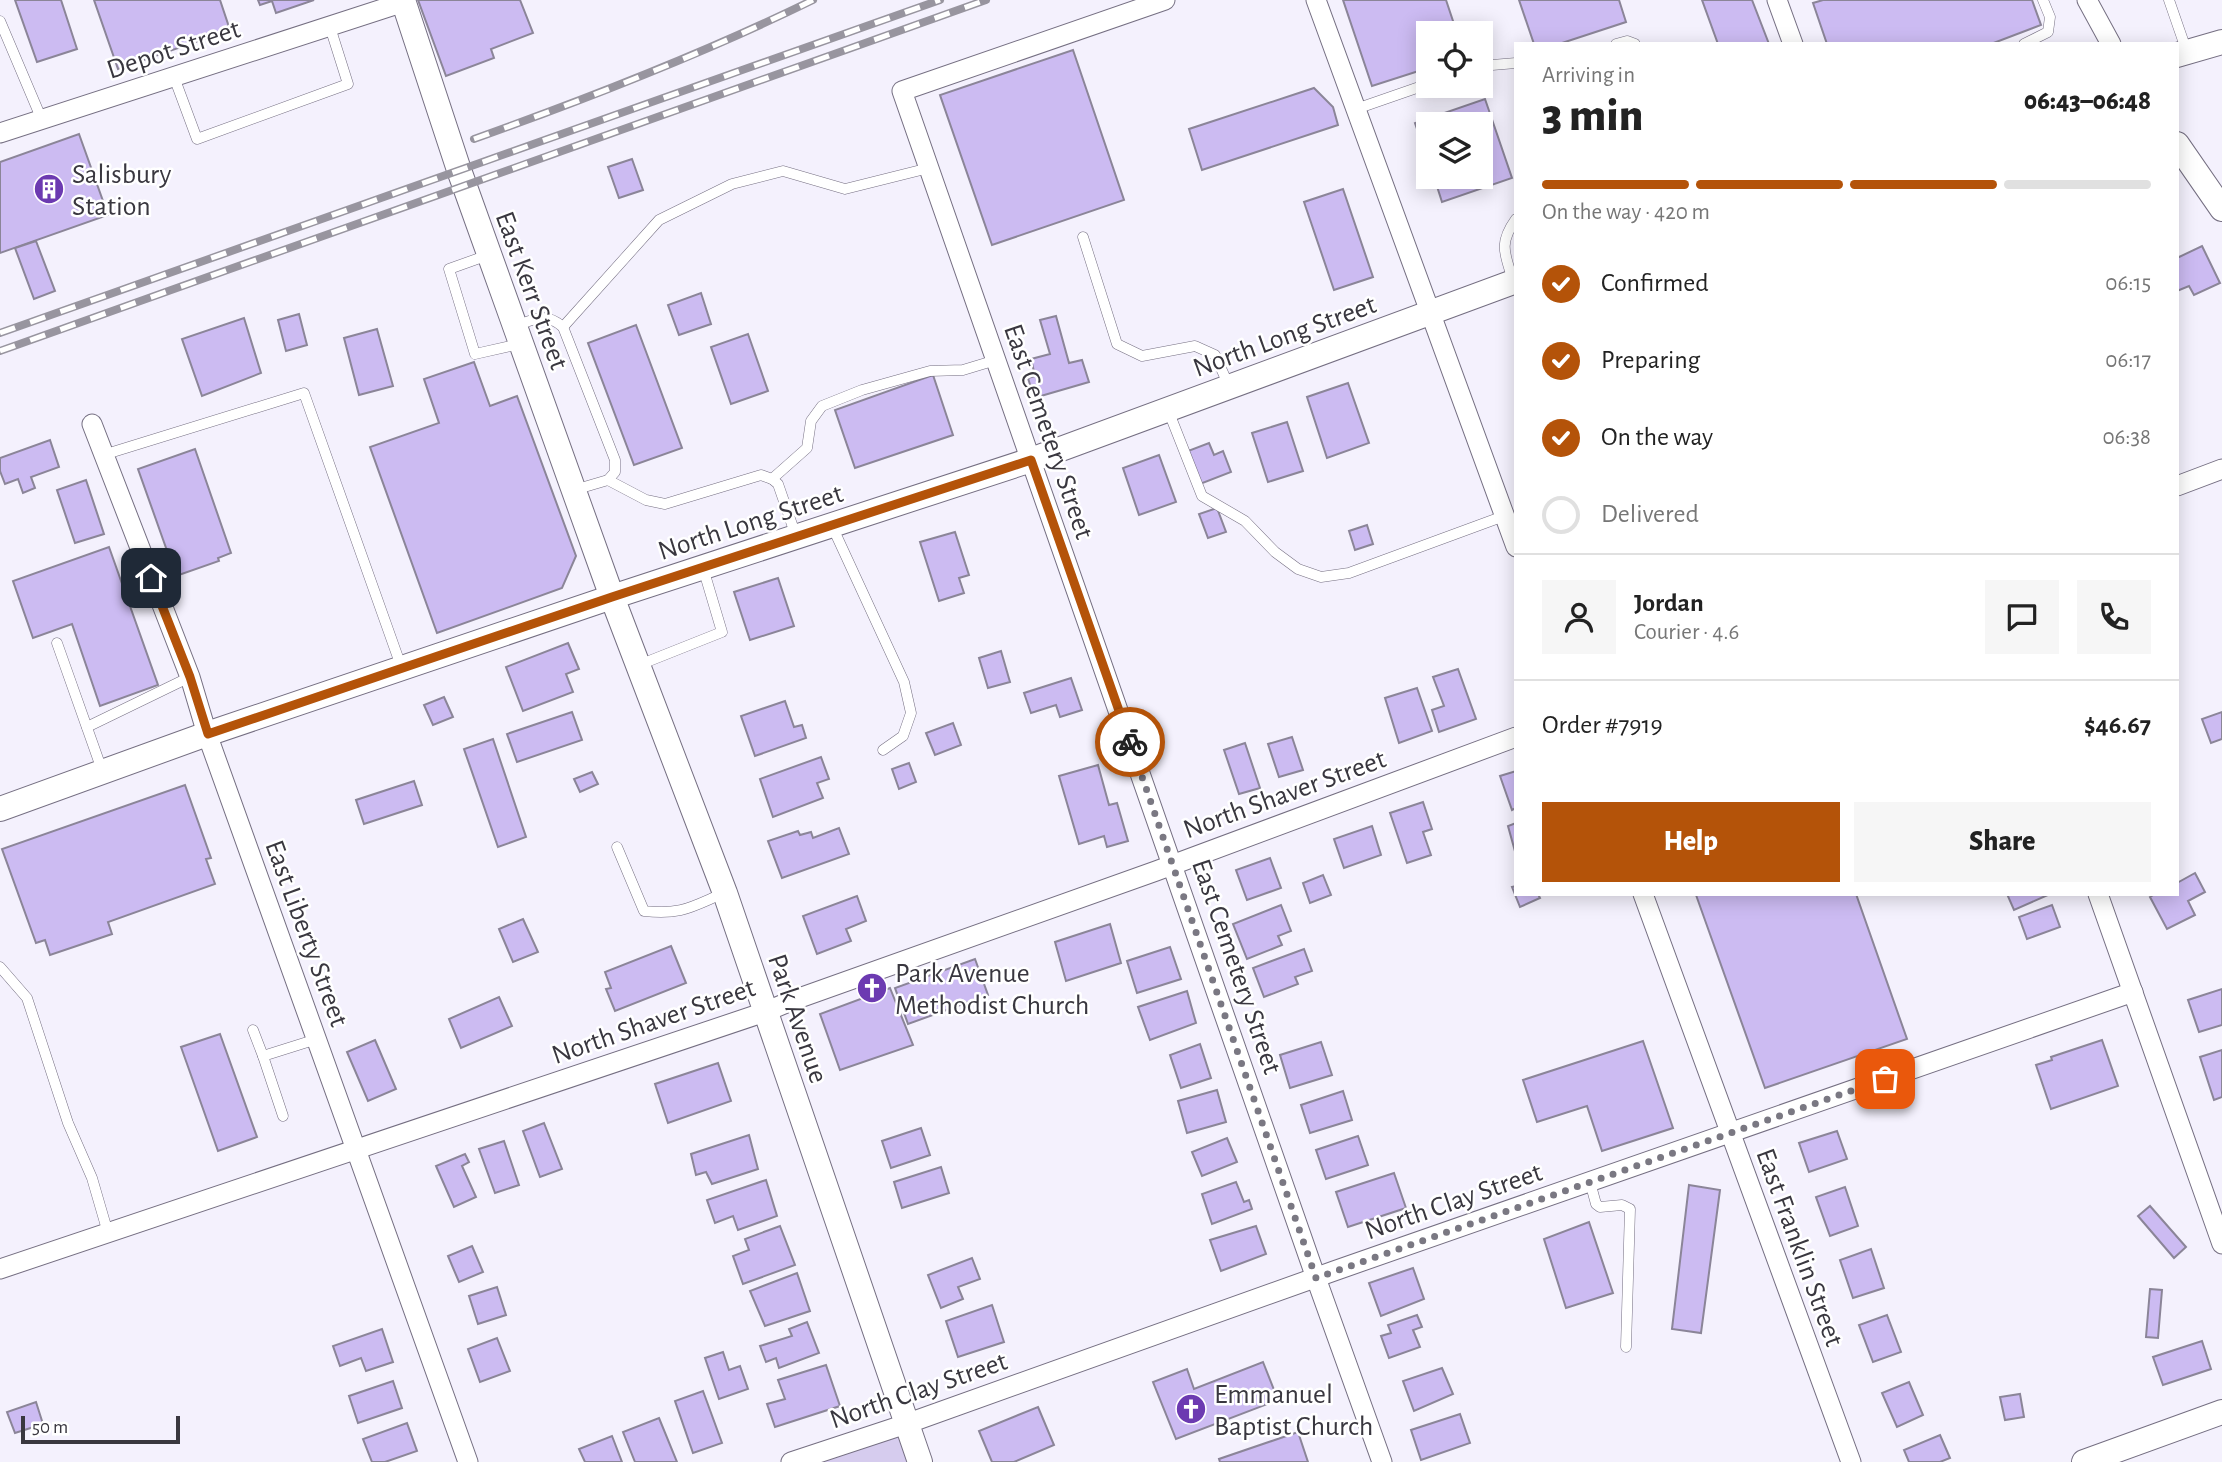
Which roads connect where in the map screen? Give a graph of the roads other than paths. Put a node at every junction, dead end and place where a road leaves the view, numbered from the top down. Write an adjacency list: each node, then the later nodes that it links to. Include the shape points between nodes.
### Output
1 (1165, 0): 23 (street, East Cemetery Street, via 902,91)
2 (1316, 0): 19 (street)
3 (1777, 0): 10 (street)
4 (2043, 0): 11 (lane, via 2050,17 2048,32)
5 (2169, 0): 14 (lane)
6 (403, 1): 9 (street, Depot Street); 27 (street, East Kerr Street)
7 (2091, 1): 12 (street)
8 (0, 22): 20 (lane)
9 (330, 27): 17 (street, Depot Street); 17 (lane, via 348,84 197,139)
10 (1792, 42)
11 (2028, 42)
12 (2110, 42)
13 (2222, 42): 14 (street)
14 (2182, 53)
15 (1514, 62): 16 (lane)
16 (1493, 65)
17 (174, 77): 20 (street, Depot Street)
18 (1416, 88): 19 (lane)
19 (1356, 109): 29 (street)
20 (42, 120): 21 (street, Depot Street)
21 (0, 133)
22 (2179, 147): 24 (street)
23 (929, 168): 30 (lane, via 845,189 783,171 732,184 659,220); 32 (street, East Cemetery Street)
24 (2222, 207)
25 (1514, 222): 28 (lane, via 1505,233 1504,251)
26 (1083, 237): 33 (lane, via 1117,344 1142,356 1195,346 1215,355)
27 (489, 255): 31 (street, East Kerr Street); 31 (lane, via 449,269 475,354)
28 (1514, 281): 29 (street, North Long Street)
29 (1429, 313): 33 (street, North Long Street); 43 (street)
30 (563, 327): 31 (lane, via 552,318 541,318); 40 (lane, via 615,460 615,472)
31 (518, 335): 42 (street, East Kerr Street)
32 (996, 360): 37 (street, East Cemetery Street); 39 (lane, via 963,370 930,371 822,406 811,421 807,448)
33 (1230, 386): 34 (street, North Long Street)
34 (1168, 409): 37 (street, North Long Street); 43 (lane, via 1202,496 1245,522 1298,569 1321,577 1349,573)
35 (92, 424): 36 (street, East Liberty Street)
36 (103, 455): 51 (lane, via 304,393); 52 (street, East Liberty Street)
37 (1031, 460): 44 (street, North Long Street); 60 (street, East Cemetery Street)
38 (2222, 469): 41 (street)
39 (772, 478): 40 (lane, via 761,475 664,504); 45 (lane)
40 (608, 480): 42 (lane)
41 (2179, 485)
42 (573, 490): 48 (street, East Kerr Street)
43 (1504, 516): 46 (street)
44 (832, 525): 45 (street, North Long Street); 56 (lane, via 904,682 911,713 903,736)
45 (797, 537): 47 (street, North Long Street)
46 (1514, 542)
47 (703, 568): 48 (street, North Long Street); 50 (lane, via 722,632)
48 (612, 597): 50 (street, Park Avenue); 51 (street, North Long Street)
49 (57, 643): 53 (lane)
50 (637, 666): 61 (street, Park Avenue)
51 (402, 669): 54 (street, North Long Street)
52 (190, 677): 53 (lane); 54 (street, East Liberty Street)
53 (87, 727): 57 (lane)
54 (208, 734): 57 (street, North Long Street); 68 (street, East Liberty Street)
55 (1514, 738): 60 (street, North Shaver Street)
56 (883, 750)
57 (102, 771): 58 (street, North Long Street)
58 (0, 809)
59 (617, 847): 61 (lane, via 644,911 684,911)
60 (1173, 865): 66 (street, North Shaver Street); 77 (street, East Cemetery Street)
61 (725, 893): 66 (street, Park Avenue)
62 (1644, 896): 71 (street, East Franklin Street)
63 (2099, 896): 65 (street)
64 (0, 967): 74 (lane, via 27,998)
65 (2133, 992): 71 (street, North Clay Street); 75 (street)
66 (765, 1013): 72 (street, North Shaver Street); 80 (street, Park Avenue)
67 (253, 1030): 69 (lane)
68 (317, 1039): 69 (lane); 72 (street, East Liberty Street)
69 (263, 1056): 70 (lane)
70 (283, 1116)
71 (1729, 1133): 73 (street, North Clay Street); 85 (street, East Franklin Street)
72 (357, 1149): 74 (street, North Shaver Street); 81 (street, East Liberty Street)
73 (1590, 1182): 77 (street, North Clay Street); 78 (lane, via 1600,1207 1630,1209)
74 (108, 1233): 76 (street, North Shaver Street)
75 (2222, 1244)
76 (0, 1269)
77 (1316, 1278): 80 (street, North Clay Street); 84 (street, East Cemetery Street)
78 (1626, 1347)
79 (2222, 1412): 86 (street)
80 (906, 1424): 82 (street, North Clay Street); 83 (street, Park Avenue)
81 (468, 1462)
82 (792, 1462)
83 (920, 1462)
84 (1382, 1462)
85 (1851, 1462)
86 (2084, 1462)

